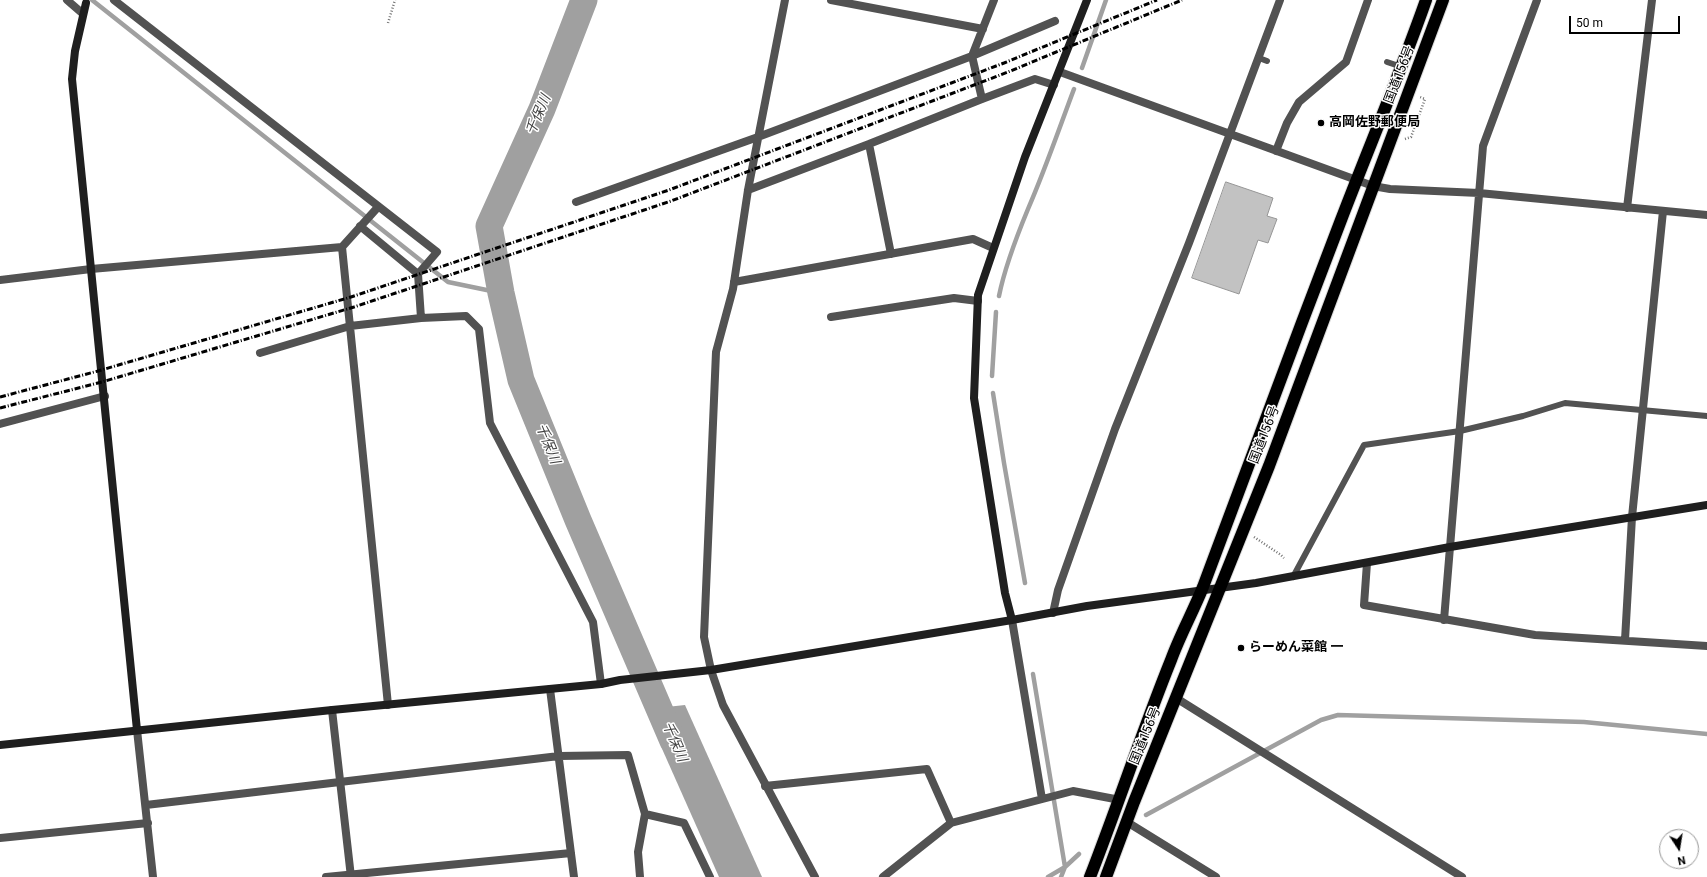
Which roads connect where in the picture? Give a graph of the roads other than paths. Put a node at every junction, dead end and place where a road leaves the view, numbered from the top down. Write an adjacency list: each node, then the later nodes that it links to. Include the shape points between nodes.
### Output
1 (67, 0): 14 (street)
2 (114, 0): 34 (street)
3 (785, 0): 26 (street)
4 (832, 0): 16 (street)
5 (994, 0): 16 (street)
6 (1087, 0): 22 (street)
7 (1280, 0): 18 (street)
8 (1368, 0): 28 (street, via 1346,62 1321,80 1299,102)
9 (1426, 0): 21 (highway, 国道156号)
10 (1444, 0): 30 (highway, 国道156号)
11 (1537, 0): 32 (street, via 1483,146)
12 (1652, 0): 35 (street)
13 (86, 1): 14 (street)
14 (82, 13): 42 (street, via 72,79)
15 (1055, 21): 17 (street)
16 (983, 29): 17 (street)
17 (972, 56): 24 (street); 26 (street)
18 (1259, 58): 19 (lane); 25 (street)
19 (1267, 61)
20 (1387, 62): 21 (lane)
21 (1402, 68): 29 (highway, 国道156号)
22 (1060, 72): 23 (street); 25 (street)
23 (1054, 85): 24 (street, via 1035,80); 40 (street)
24 (982, 99): 27 (street)
25 (1231, 134): 28 (street); 63 (street, via 1115,428 1058,590)
26 (758, 137): 31 (street); 33 (street)
27 (869, 144): 31 (street); 41 (street)
28 (1276, 151): 29 (street)
29 (1357, 180): 30 (street); 62 (highway, 国道156号)
30 (1373, 186): 32 (street); 61 (highway, 国道156号, via 1269,466)
31 (748, 190): 45 (street)
32 (1479, 194): 35 (street); 55 (street)
33 (576, 202)
34 (378, 207): 38 (street); 43 (street, via 437,252)
35 (1627, 208): 36 (street)
36 (1663, 211): 37 (street); 52 (street)
37 (1707, 215)
38 (360, 226): 39 (street); 43 (street)
39 (342, 247): 42 (street); 49 (street)
40 (993, 248): 41 (street, via 973,239); 46 (street)
41 (891, 254): 45 (street)
42 (91, 269): 44 (street); 51 (street)
43 (418, 274): 48 (street)
44 (0, 280)
45 (734, 282): 68 (street, via 716,352 704,637)
46 (978, 301): 47 (street, via 954,298); 64 (street, via 974,398 1005,593)
47 (831, 317)
48 (421, 318): 49 (street); 69 (street, via 466,316 479,330 490,423 593,622)
49 (350, 326): 50 (street); 72 (street)
50 (260, 353)
51 (104, 396): 54 (street); 74 (street)
52 (1644, 411): 53 (lane); 55 (lane, via 1565,403); 57 (street)
53 (1707, 416)
54 (0, 424)
55 (1460, 431): 58 (street); 60 (lane, via 1364,445)
56 (1707, 505): 57 (street)
57 (1632, 517): 58 (street); 66 (street)
58 (1450, 547): 59 (street); 65 (street)
59 (1367, 562): 60 (street); 65 (street, via 1364,605)
60 (1293, 577): 61 (street)
61 (1220, 588): 62 (street); 71 (highway, 国道156号)
62 (1202, 590): 63 (street); 80 (highway, 国道156号, via 1172,657)
63 (1053, 613): 64 (street)
64 (1012, 620): 68 (street); 79 (street)
65 (1444, 620): 66 (street, via 1535,634)
66 (1625, 640): 67 (street)
67 (1707, 646)
68 (711, 670): 69 (street); 78 (street, via 723,706)
69 (601, 684): 70 (street)
70 (550, 689): 72 (street); 76 (street)
71 (1176, 698): 83 (highway, 国道156号); 99 (street)
72 (388, 705): 73 (street)
73 (332, 710): 74 (street); 77 (street)
74 (137, 730): 75 (street); 81 (street)
75 (0, 745)
76 (559, 756): 77 (street); 82 (street, via 628,755); 87 (street)
77 (340, 782): 81 (street); 88 (street)
78 (765, 786): 85 (street, via 927,769); 94 (street)
79 (1042, 799): 80 (street, via 1072,790); 85 (street)
80 (1120, 800): 96 (highway, 国道156号)
81 (146, 805): 84 (street)
82 (645, 814): 92 (street, via 638,852); 93 (street, via 684,823)
83 (1127, 822): 97 (highway, 国道156号); 98 (street)
84 (148, 823): 86 (street); 89 (street)
85 (951, 823): 95 (street)
86 (0, 838)
87 (571, 853): 88 (street); 91 (street)
88 (351, 876): 90 (street)
89 (153, 877)
90 (326, 877)
91 (574, 877)
92 (640, 877)
93 (710, 877)
94 (815, 877)
95 (883, 877)
96 (1090, 877)
97 (1106, 877)
98 (1216, 877)
99 (1462, 877)

